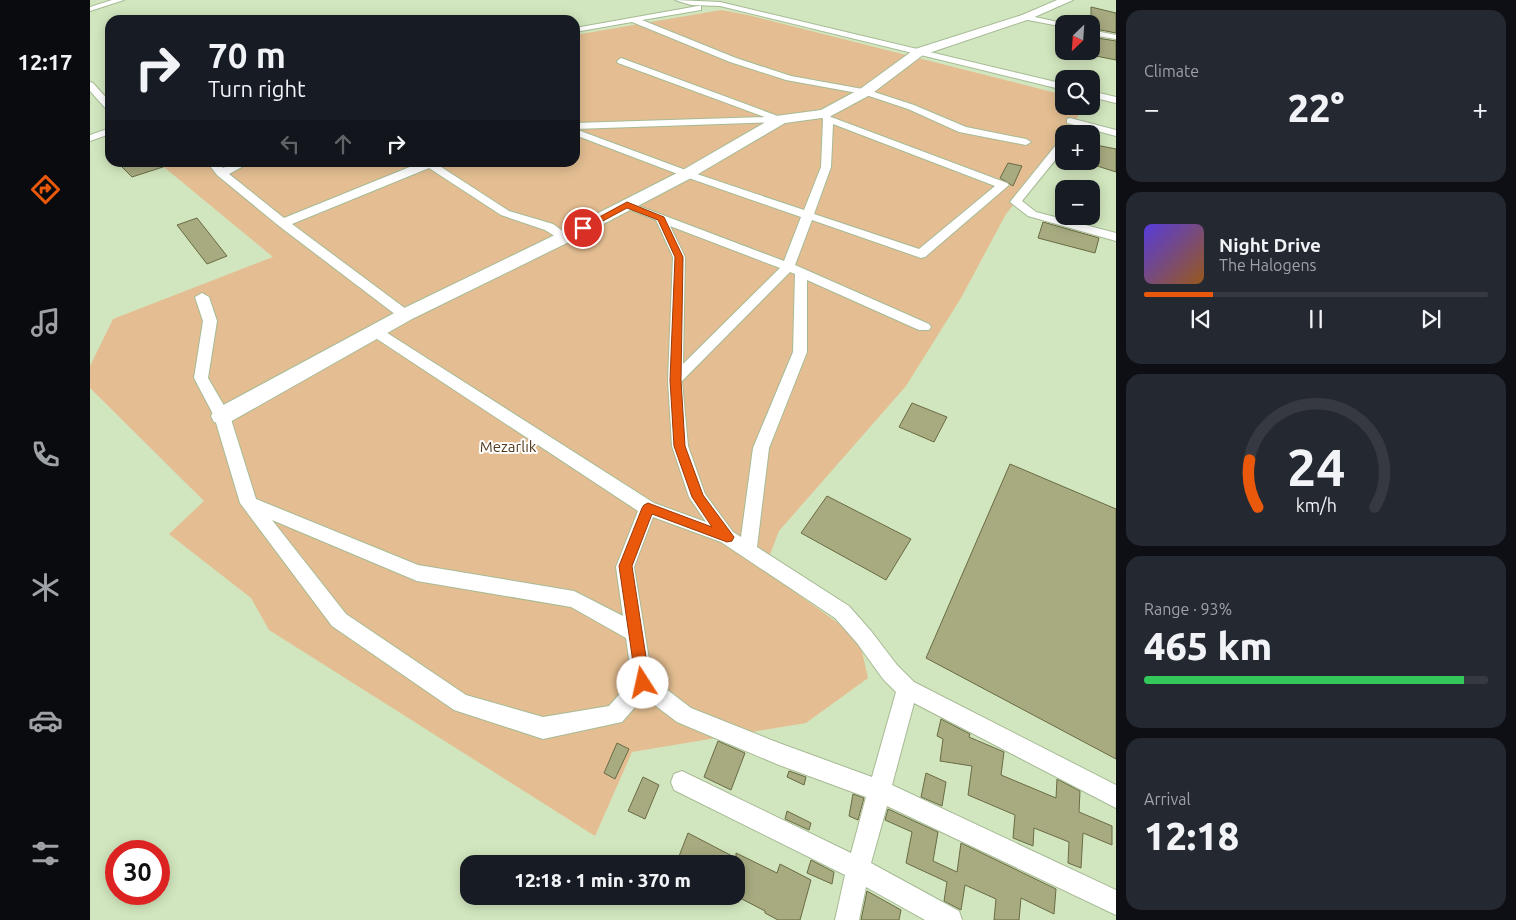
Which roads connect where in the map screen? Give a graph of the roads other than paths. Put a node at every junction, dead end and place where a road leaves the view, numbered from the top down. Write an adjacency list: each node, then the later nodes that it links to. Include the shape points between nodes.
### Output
1 (120, 0): 6 (street)
2 (679, 0): 5 (street)
3 (745, 0): 5 (street)
4 (1068, 0): 7 (street)
5 (720, 4): 8 (street); 13 (street)
6 (90, 9)
7 (1026, 17): 9 (street); 13 (street)
8 (631, 19): 10 (street); 17 (street, via 733,60 789,78)
9 (1055, 23)
10 (580, 29)
11 (1100, 34): 12 (street)
12 (1116, 37)
13 (919, 52): 16 (street); 17 (street)
14 (621, 61): 22 (street)
15 (90, 85): 20 (street)
16 (1055, 85)
17 (865, 92): 21 (street); 31 (street, via 911,107 963,130)
18 (1100, 96): 19 (street)
19 (1116, 100)
20 (105, 102)
21 (826, 116): 22 (street); 40 (street, via 826,167); 40 (street, via 1003,185 921,254)
22 (781, 119): 25 (street); 38 (street)
23 (1070, 125): 24 (street, via 1071,118)
24 (1092, 125)
25 (580, 126)
26 (1100, 128): 28 (street)
27 (105, 133): 30 (street)
28 (1116, 133)
29 (580, 134): 38 (street)
30 (90, 138)
31 (1026, 142)
32 (1055, 153): 44 (street, via 1016,202 1032,214)
33 (216, 167): 37 (street)
34 (234, 167): 37 (street)
35 (421, 167): 42 (street)
36 (437, 167): 43 (street, via 505,213 549,227)
37 (221, 172): 42 (street)
38 (687, 174): 39 (street); 40 (street)
39 (627, 205): 41 (street); 43 (street)
40 (809, 214): 45 (street)
41 (661, 219): 45 (street); 50 (street, via 679,257)
42 (283, 223): 47 (street)
43 (566, 237): 47 (street)
44 (1116, 237)
45 (794, 270): 48 (street); 50 (street); 55 (street, via 800,352 761,448)
46 (202, 297): 51 (street, via 210,321 201,378)
47 (405, 315): 49 (street)
48 (924, 327)
49 (376, 332): 51 (street); 53 (street)
50 (675, 380): 54 (street, via 680,446 698,497)
51 (222, 416): 52 (street)
52 (249, 503): 56 (street, via 417,573 574,599); 57 (street, via 340,620 461,703 542,728 615,715)
53 (648, 508): 54 (street); 56 (street, via 625,566)
54 (727, 537): 55 (street)
55 (748, 551): 58 (street, via 842,612)
56 (634, 632): 57 (street)
57 (643, 683): 60 (street, via 684,715)
58 (907, 689): 60 (street); 61 (street)
59 (682, 782): 62 (street)
60 (880, 791): 62 (street); 63 (street)
61 (1116, 797)
62 (858, 869): 64 (street); 65 (street)
63 (1116, 903)
64 (847, 920)
65 (950, 920)

